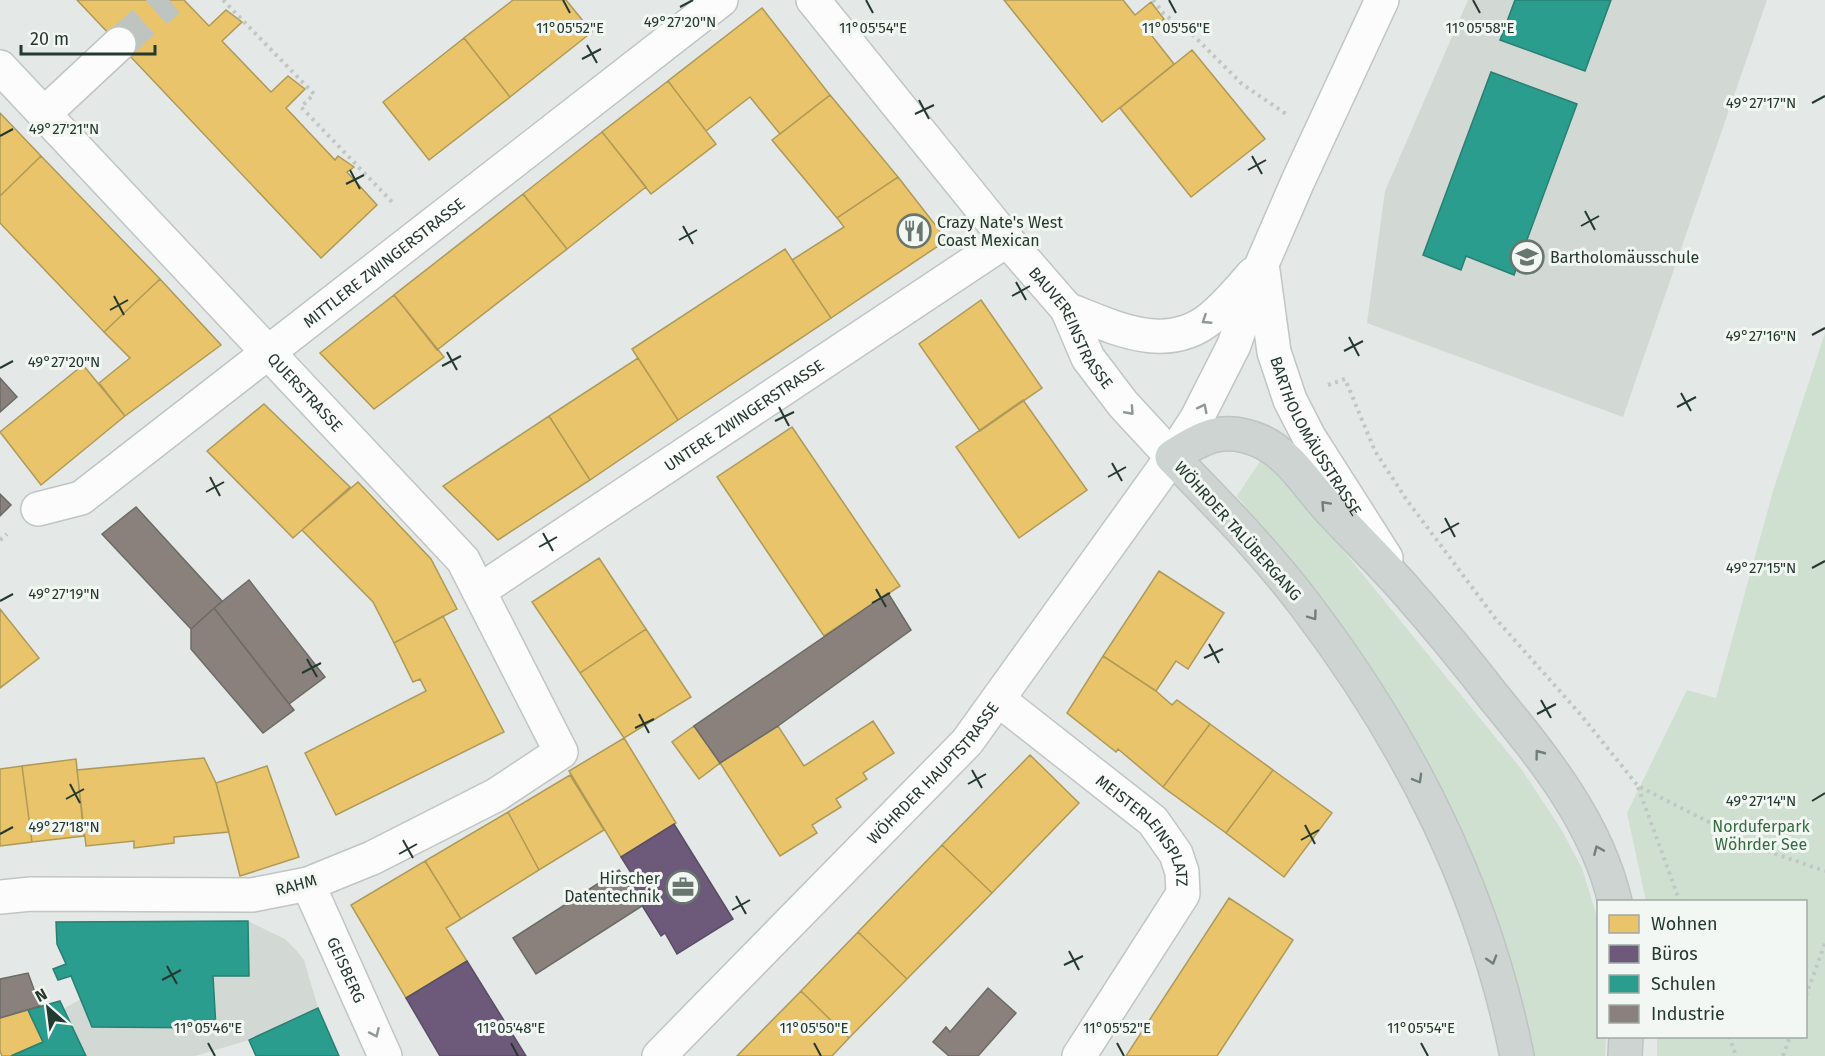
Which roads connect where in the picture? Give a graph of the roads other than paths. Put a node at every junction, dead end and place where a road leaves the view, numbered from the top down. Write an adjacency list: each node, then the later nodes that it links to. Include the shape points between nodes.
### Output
1 (721, 0): 10 (street, MITTLERE ZWINGERSTRASSE)
2 (813, 0): 7 (street, BAUVEREINSTRASSE)
3 (1382, 0): 8 (street)
4 (119, 44): 6 (street)
5 (0, 67): 6 (street, QUERSTRASSE)
6 (45, 113): 10 (street, QUERSTRASSE)
7 (1007, 240): 9 (street, BAUVEREINSTRASSE); 13 (street, UNTERE ZWINGERSTRASSE)
8 (1262, 264): 9 (street, one-way to 9, via 1210,319 1179,334 1144,336); 11 (street, one-way to 8, via 1234,345); 14 (street, BARTHOLOMÄUSSTRASSE, via 1272,344 1290,400 1309,437)
9 (1067, 309): 11 (street, BAUVEREINSTRASSE, one-way to 11, via 1088,358 1123,404)
10 (268, 352): 12 (street, MITTLERE ZWINGERSTRASSE, via 81,498); 13 (street, QUERSTRASSE, via 463,560)
11 (1172, 457): 14 (main road, WÖHRDER TALÜBERGANG, one-way to 11, via 1286,459 1264,442 1236,434 1210,436); 15 (street, WÖHRDER HAUPTSTRASSE); 24 (main road, WÖHRDER TALÜBERGANG, one-way to 24, via 1305,604 1352,669 1426,792 1476,909 1508,1012)
12 (38, 509)
13 (479, 591): 16 (street, QUERSTRASSE)
14 (1408, 593): 19 (main road, WÖHRDER TALÜBERGANG, one-way to 14, via 1595,844 1573,802 1510,716)
15 (999, 700): 22 (street, WÖHRDER HAUPTSTRASSE, via 967,742); 23 (street, MEISTERLEINSPLATZ, via 1153,821 1176,854 1182,872 1183,894)
16 (561, 752): 17 (street, RAHM, via 496,795 372,858)
17 (308, 884): 18 (street, RAHM, via 252,896); 21 (street, GEISBERG, one-way to 21)
18 (0, 897)
19 (1614, 900)
20 (1626, 1038): 25 (main road)
21 (385, 1056)
22 (659, 1056)
23 (1079, 1056)
24 (1517, 1056)
25 (1625, 1056)

